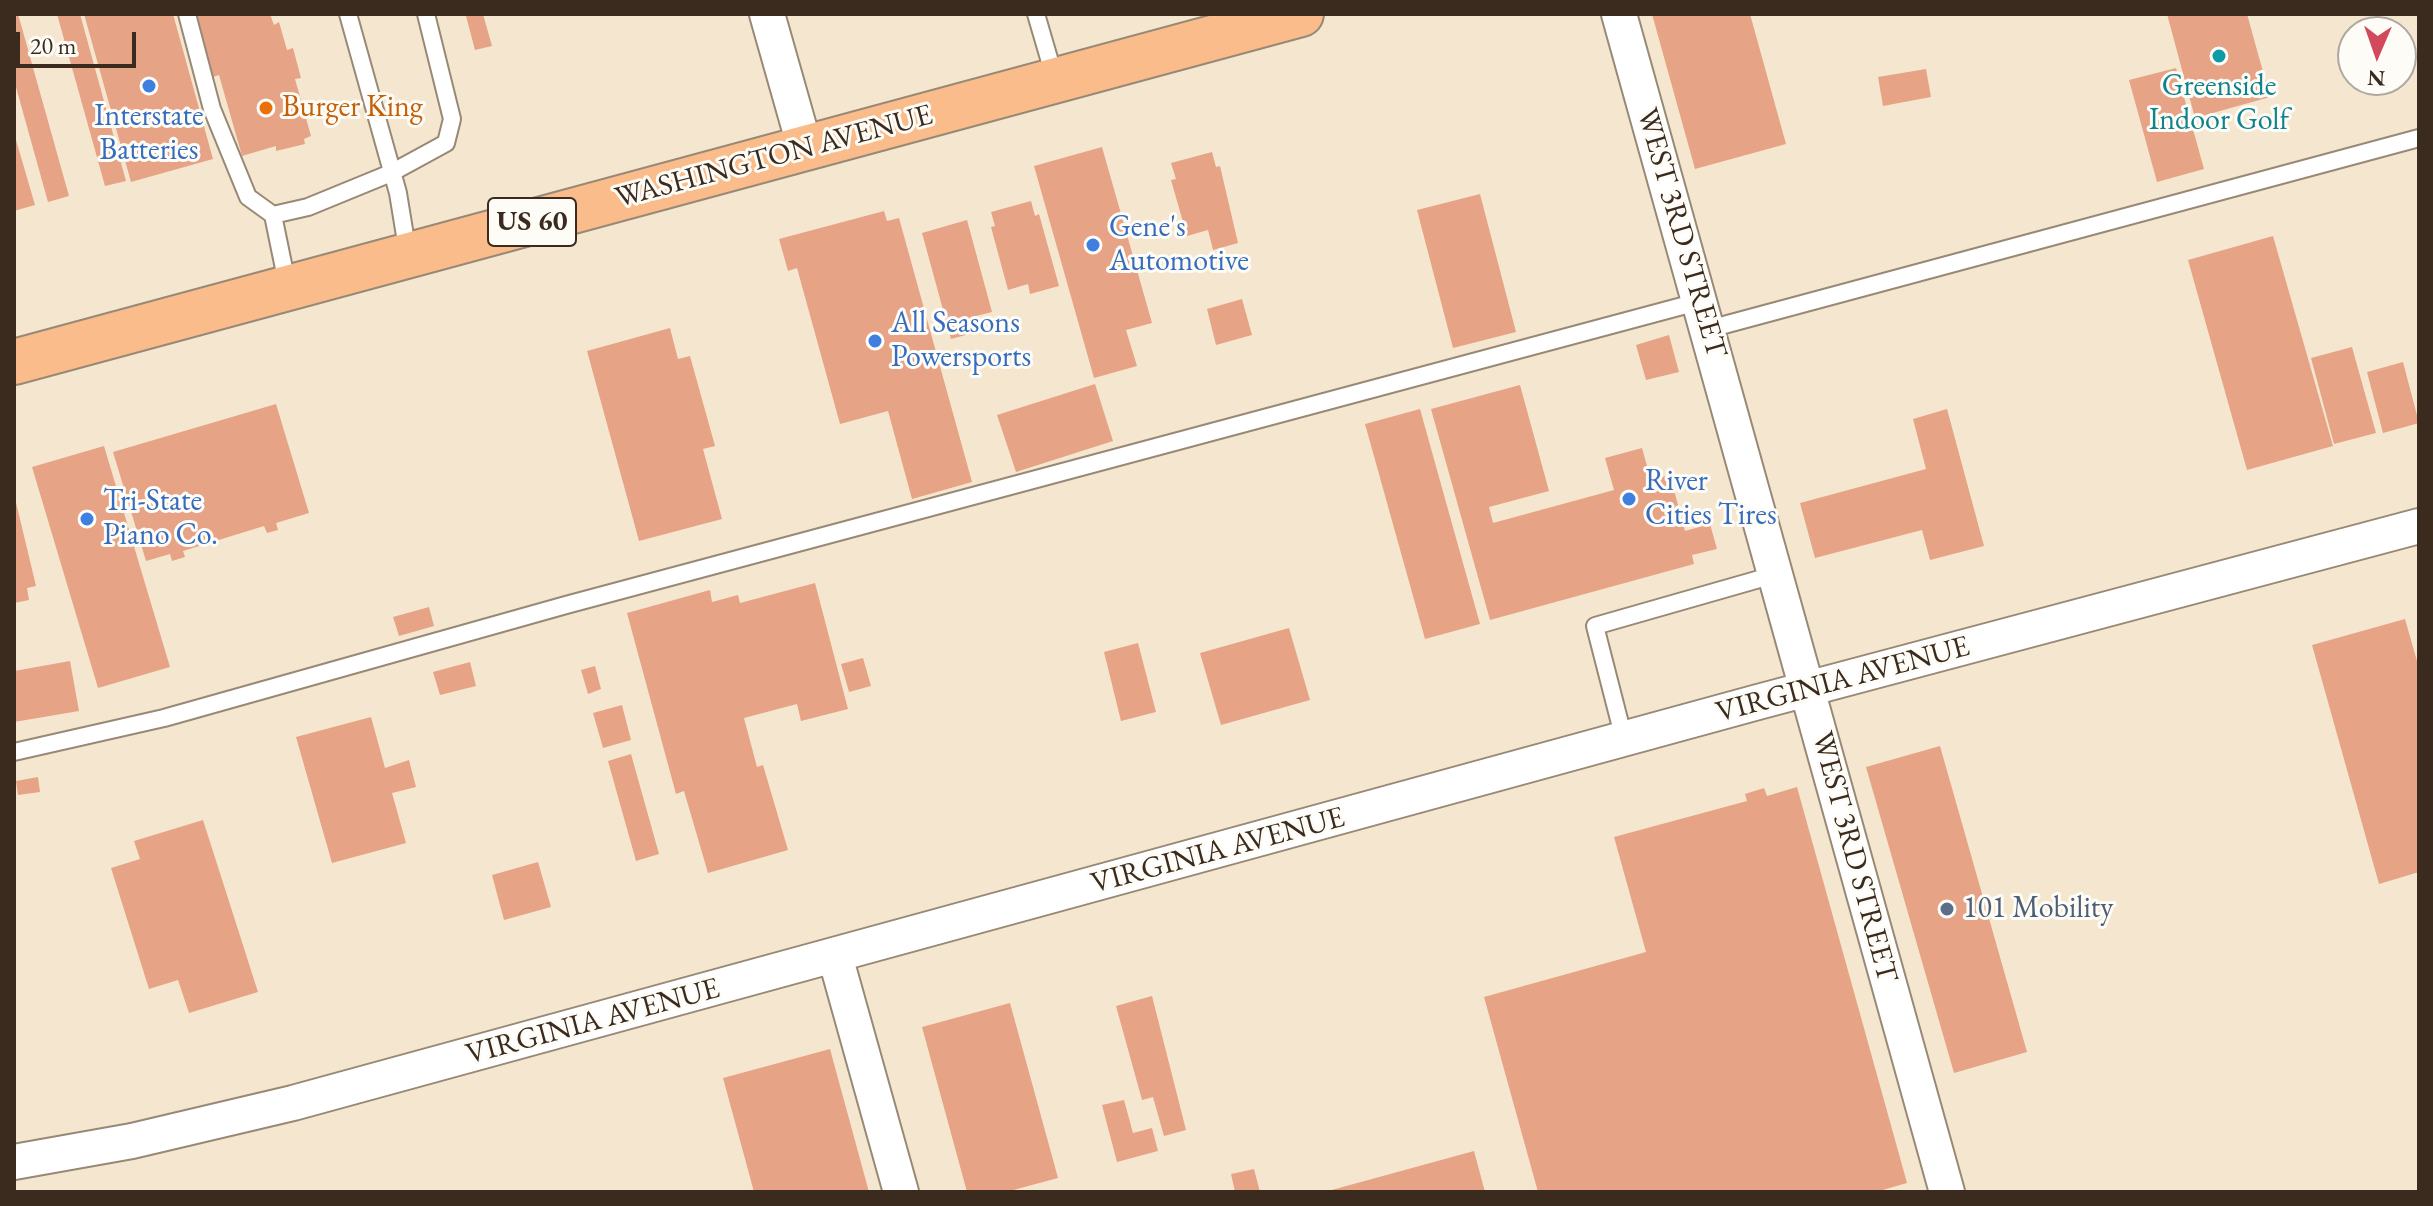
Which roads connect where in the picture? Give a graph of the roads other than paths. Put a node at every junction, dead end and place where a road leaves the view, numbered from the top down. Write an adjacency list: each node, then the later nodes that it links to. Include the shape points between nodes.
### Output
1 (187, 14): 12 (lane, via 212,109 248,197)
2 (348, 14): 11 (lane)
3 (426, 14): 11 (lane, via 452,119 446,143)
4 (767, 14): 10 (street)
5 (1036, 14): 8 (lane)
6 (1301, 14): 8 (main road, WASHINGTON AVENUE / US 60)
7 (1619, 14): 15 (street, WEST 3RD STREET)
8 (1055, 81): 10 (main road, WASHINGTON AVENUE / US 60)
9 (2419, 138): 15 (lane)
10 (805, 148): 13 (main road, WASHINGTON AVENUE / US 60)
11 (391, 173): 12 (lane, via 308,207); 13 (lane)
12 (273, 215): 14 (lane)
13 (409, 255): 14 (main road, WASHINGTON AVENUE / US 60)
14 (288, 288): 16 (main road, WASHINGTON AVENUE / US 60)
15 (1705, 315): 18 (street, WEST 3RD STREET); 21 (lane, via 566,605 164,718)
16 (14, 362)
17 (2419, 526): 19 (street, VIRGINIA AVENUE)
18 (1777, 574): 19 (street, WEST 3RD STREET); 20 (lane, via 1595,626)
19 (1808, 690): 20 (street, VIRGINIA AVENUE); 25 (street, WEST 3RD STREET)
20 (1624, 739): 22 (street, VIRGINIA AVENUE)
21 (14, 752)
22 (835, 956): 23 (street, VIRGINIA AVENUE, via 247,1115); 24 (street)
23 (14, 1162)
24 (901, 1192)
25 (1947, 1192)

